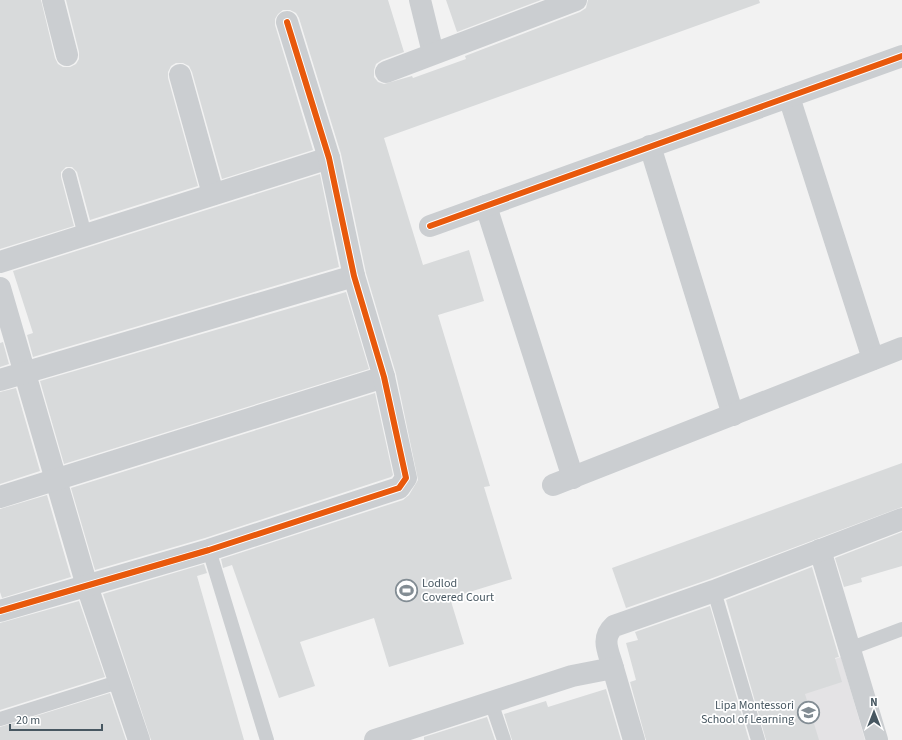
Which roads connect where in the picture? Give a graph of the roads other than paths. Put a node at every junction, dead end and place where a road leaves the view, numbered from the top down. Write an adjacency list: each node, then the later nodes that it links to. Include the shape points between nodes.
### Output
1 (53, 0): 6 (street)
2 (420, 0): 5 (street)
3 (576, 0): 5 (street)
4 (287, 22): 12 (street)
5 (433, 53): 8 (street)
6 (67, 55)
7 (902, 56): 10 (street)
8 (386, 72)
9 (180, 75): 14 (street)
10 (789, 96): 11 (street); 22 (street)
11 (650, 146): 15 (street); 26 (street)
12 (329, 158): 14 (street); 19 (street)
13 (69, 174): 17 (lane)
14 (213, 194): 17 (street)
15 (486, 206): 16 (street); 26 (street, via 563,482)
16 (430, 226)
17 (85, 235): 18 (street)
18 (0, 262)
19 (354, 276): 23 (street); 24 (street)
20 (0, 288): 23 (street)
21 (902, 348): 22 (street)
22 (873, 359): 26 (street)
23 (24, 373): 25 (street); 27 (street)
24 (384, 377): 27 (street); 30 (street, via 406,478 399,488)
25 (0, 380)
26 (733, 415)
27 (56, 481): 28 (street); 32 (street)
28 (0, 497)
29 (902, 519): 31 (street)
30 (209, 550): 32 (street); 43 (lane)
31 (820, 550): 33 (street); 36 (street)
32 (87, 586): 34 (street); 38 (street)
33 (714, 591): 37 (street, via 614,626 607,632 605,640); 46 (lane)
34 (0, 611)
35 (902, 629): 36 (lane)
36 (849, 649): 47 (street)
37 (613, 668): 39 (street, via 572,676); 45 (street)
38 (118, 682): 40 (lane); 42 (street)
39 (491, 702): 41 (street); 44 (lane)
40 (0, 719)
41 (380, 739)
42 (139, 740)
43 (267, 740)
44 (504, 740)
45 (634, 740)
46 (758, 740)
47 (877, 740)

